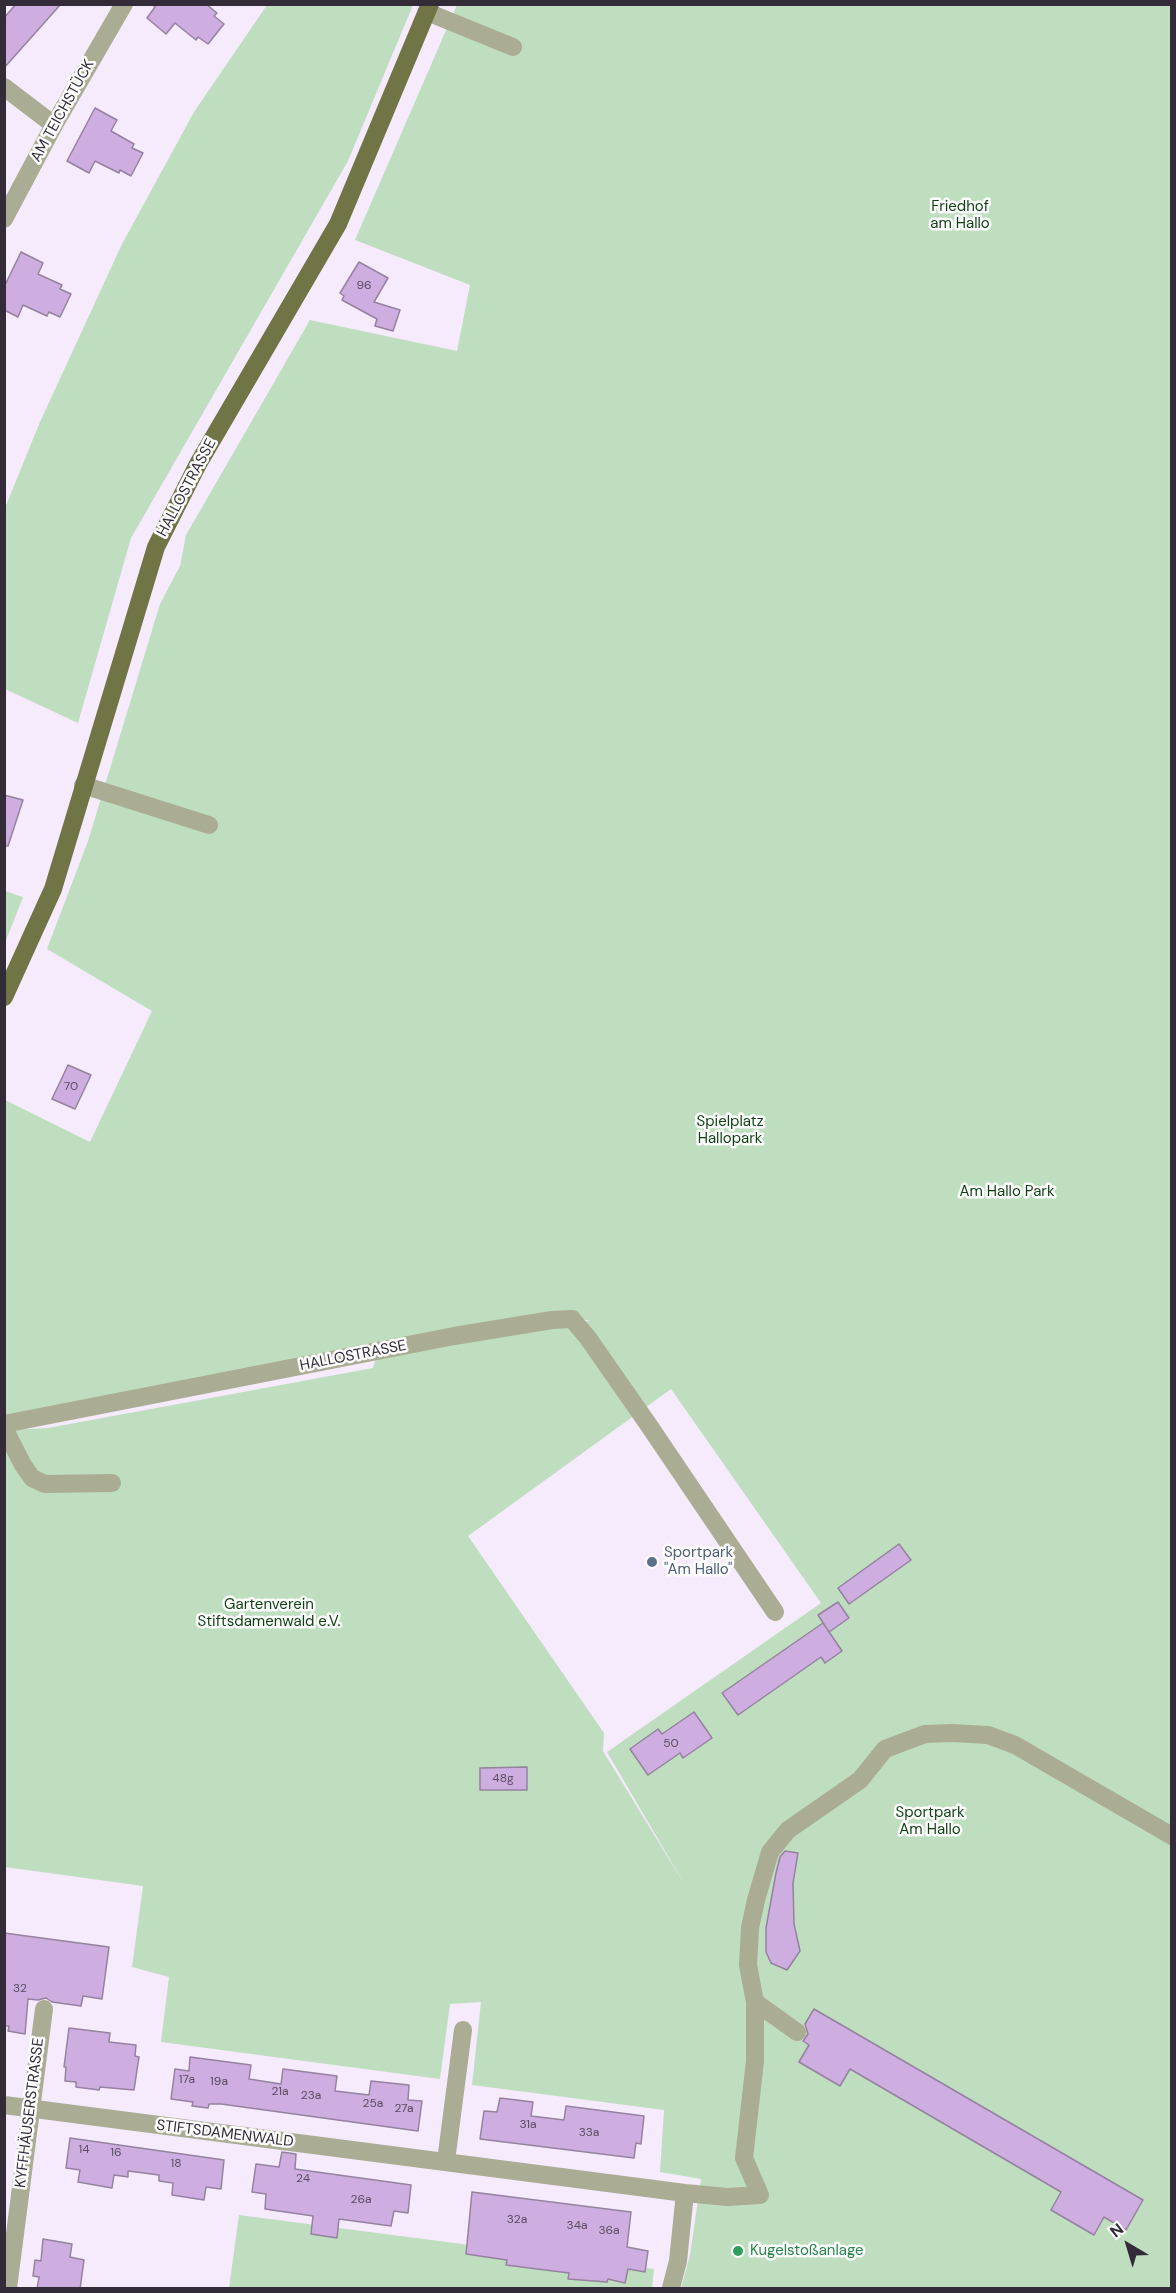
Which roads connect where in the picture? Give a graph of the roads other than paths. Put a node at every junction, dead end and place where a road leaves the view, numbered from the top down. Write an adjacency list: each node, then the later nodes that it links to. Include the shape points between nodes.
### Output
1 (124, 4): 5 (street, AM TEICHSTÜCK)
2 (428, 8): 3 (street); 7 (main road, HALLOSTRASSE, via 338,224 198,464 156,547)
3 (513, 47)
4 (4, 87): 5 (street)
5 (54, 125): 6 (street, AM TEICHSTÜCK)
6 (4, 219)
7 (83, 785): 8 (street); 9 (main road, HALLOSTRASSE, via 53,890)
8 (209, 825)
9 (4, 997)
10 (4, 1424): 13 (street, HALLOSTRASSE, via 454,1336 572,1319)
11 (4, 1428): 12 (street, via 32,1478 45,1484)
12 (112, 1483)
13 (775, 1612)
14 (1172, 1836): 15 (street, via 1039,1757 988,1735 925,1734 895,1744 885,1749 860,1780 788,1830 770,1852 750,1928 748,1965)
15 (755, 2002): 18 (street); 22 (street, STIFTSDAMENWALD, via 755,2061 744,2158 760,2195)
16 (44, 2008): 20 (street, KYFFHÄUSERSTRASSE)
17 (463, 2030): 21 (street)
18 (797, 2031)
19 (4, 2105): 20 (street, STIFTSDAMENWALD)
20 (30, 2108): 21 (street, STIFTSDAMENWALD); 23 (street, KYFFHÄUSERSTRASSE)
21 (446, 2161): 22 (street, STIFTSDAMENWALD)
22 (685, 2193): 24 (street)
23 (8, 2289)
24 (671, 2289)

